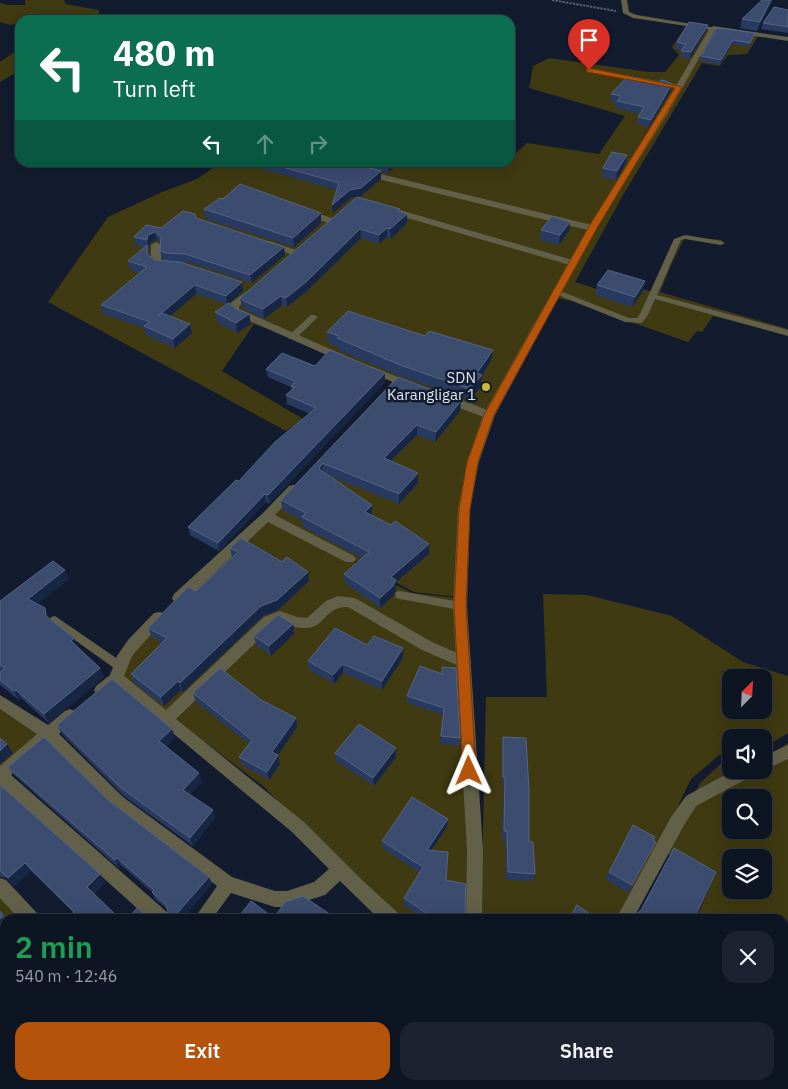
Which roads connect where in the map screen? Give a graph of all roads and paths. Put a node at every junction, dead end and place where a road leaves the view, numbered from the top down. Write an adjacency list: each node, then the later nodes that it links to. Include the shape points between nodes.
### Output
1 (552, 0): 3 (path)
2 (624, 0): 3 (street)
3 (626, 13): 4 (street, via 645,19)
4 (713, 28): 5 (street); 7 (street)
5 (788, 39)
6 (589, 70): 7 (street)
7 (679, 87): 12 (street)
8 (354, 170): 12 (street)
9 (379, 206): 17 (street)
10 (295, 208): 11 (street)
11 (331, 221)
12 (592, 228): 17 (street)
13 (258, 240): 16 (street)
14 (721, 243): 21 (lane, via 685,237 678,239)
15 (156, 245): 18 (street, via 156,263 167,267)
16 (296, 253)
17 (573, 263): 20 (street)
18 (179, 266)
19 (253, 286): 24 (street, via 235,304 235,311)
20 (557, 293): 21 (lane, via 635,321 642,319); 27 (street)
21 (653, 296): 23 (lane)
22 (314, 317): 24 (lane)
23 (788, 333)
24 (292, 337): 25 (street, via 357,364 392,384)
25 (421, 390)
26 (438, 396): 27 (street)
27 (489, 415): 32 (street, via 473,462 464,509)
28 (301, 481): 29 (street)
29 (267, 516): 30 (street); 35 (street, via 150,626)
30 (350, 559)
31 (400, 595): 32 (lane)
32 (460, 606): 34 (street)
33 (55, 620): 35 (lane)
34 (464, 662): 39 (street, via 427,646 350,602 340,600 328,606 311,624 303,625 276,617); 52 (street, via 475,850)
35 (117, 672): 36 (street); 39 (street)
36 (93, 696)
37 (0, 701): 40 (street)
38 (78, 709): 40 (street)
39 (166, 718): 45 (street, via 298,827)
40 (48, 733): 43 (street); 46 (street, via 118,802)
41 (788, 752): 42 (street)
42 (772, 759)
43 (0, 775): 49 (street)
44 (733, 779): 53 (street, via 691,801 676,822)
45 (340, 870): 46 (street, via 319,889 287,899 275,899); 51 (street)
46 (228, 884): 50 (street)
47 (0, 886): 48 (street)
48 (26, 914)
49 (156, 914)
50 (206, 914)
51 (387, 914)
52 (474, 914)
53 (627, 914)

